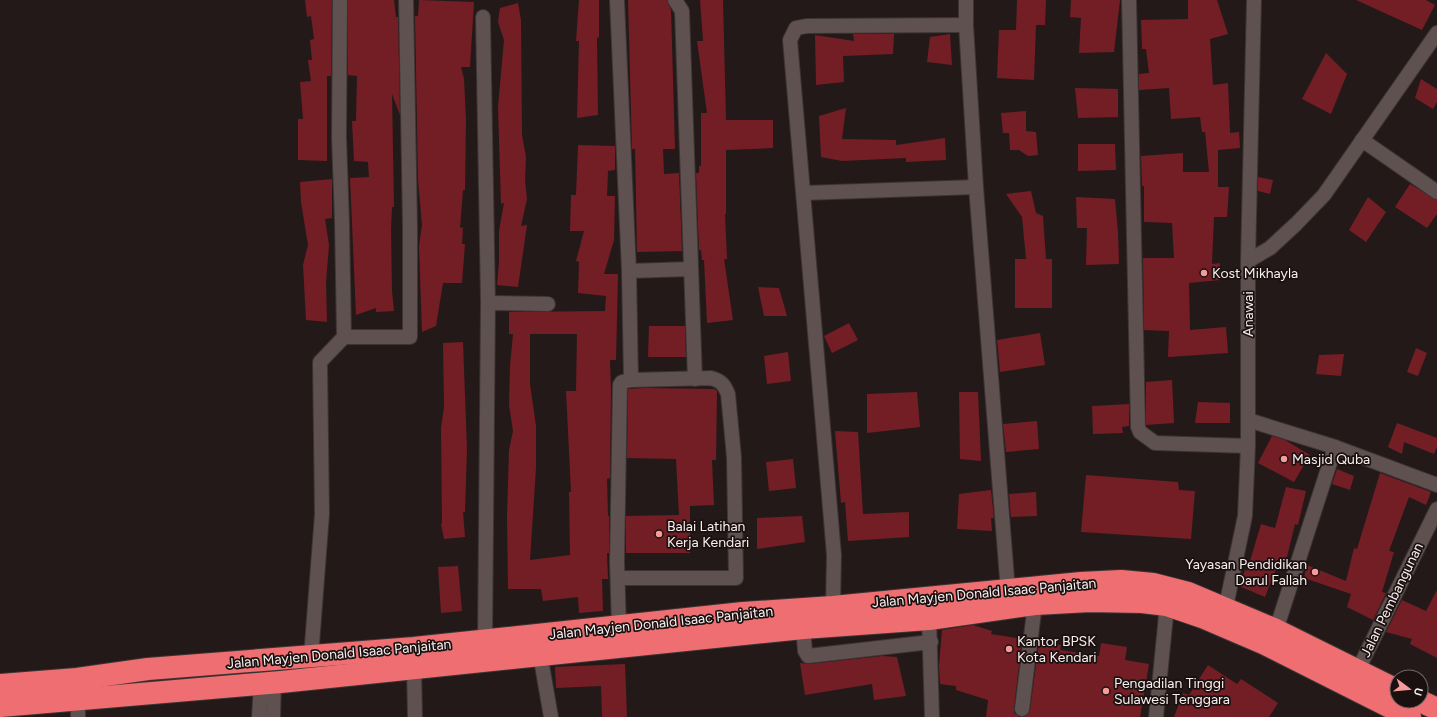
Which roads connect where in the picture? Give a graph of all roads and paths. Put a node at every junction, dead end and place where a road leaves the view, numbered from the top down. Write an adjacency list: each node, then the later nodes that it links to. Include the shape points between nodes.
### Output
1 (340, 0): 20 (street, via 339,137)
2 (406, 0): 20 (street, via 410,337)
3 (617, 0): 17 (street)
4 (675, 0): 16 (street, via 682,11)
5 (966, 0): 9 (street)
6 (1129, 0): 24 (street, via 1138,427 1140,432 1155,443)
7 (1254, 0): 15 (street, Anawai)
8 (483, 18): 18 (street)
9 (966, 25): 12 (street); 14 (street, via 796,28 790,40)
10 (1437, 33): 11 (street)
11 (1362, 140): 13 (street); 15 (street, via 1324,195 1270,248)
12 (976, 187): 14 (street); 29 (street)
13 (1437, 192)
14 (804, 193): 32 (street, via 834,554)
15 (1248, 261): 23 (street, Anawai)
16 (691, 269): 17 (street); 21 (street)
17 (630, 271): 22 (street)
18 (488, 303): 19 (street); 38 (street)
19 (548, 304)
20 (344, 337): 42 (street, via 320,362 322,514)
21 (695, 379): 22 (street); 28 (street, via 719,380 725,385 728,394 734,457 736,578)
22 (631, 380): 28 (street, via 622,382 620,390)
23 (1248, 420): 24 (street, Anawai); 25 (street)
24 (1248, 446): 33 (street, Anawai, via 1245,516)
25 (1335, 447): 26 (street); 37 (street)
26 (1437, 485)
27 (1437, 509): 46 (street, Jalan Pembangunan)
28 (618, 578): 35 (street)
29 (1008, 591): 32 (highway, Jalan Mayjen Donald Isaac Panjaitan); 33 (highway, Jalan Mayjen Donald Isaac Panjaitan, via 1121,581 1153,584 1188,592)
30 (1035, 604): 31 (highway, Jalan Mayjen Donald Isaac Panjaitan, via 1090,600); 34 (highway, Jalan Mayjen Donald Isaac Panjaitan); 53 (street)
31 (1167, 605): 33 (highway, Jalan Mayjen Donald Isaac Panjaitan); 59 (street)
32 (833, 608): 35 (highway, Jalan Mayjen Donald Isaac Panjaitan, via 742,613)
33 (1224, 617): 37 (highway, Jalan Mayjen Donald Isaac Panjaitan); 41 (highway, Jalan Mayjen Donald Isaac Panjaitan, via 1265,644)
34 (929, 619): 36 (highway, Jalan Mayjen Donald Isaac Panjaitan); 39 (street)
35 (619, 627): 40 (highway, Jalan Mayjen Donald Isaac Panjaitan)
36 (803, 628): 39 (street, via 805,651 808,656); 40 (highway, Jalan Mayjen Donald Isaac Panjaitan)
37 (1276, 630): 41 (highway, Jalan Mayjen Donald Isaac Panjaitan)
38 (485, 641): 40 (highway, Jalan Mayjen Donald Isaac Panjaitan); 42 (highway, Jalan Mayjen Donald Isaac Panjaitan)
39 (931, 642): 58 (street)
40 (539, 646): 44 (highway, Jalan Mayjen Donald Isaac Panjaitan); 57 (street)
41 (1306, 655): 43 (highway)
42 (311, 657): 45 (highway, Jalan Mayjen Donald Isaac Panjaitan)
43 (1329, 667): 46 (highway); 60 (highway)
44 (414, 668): 47 (highway, Jalan Mayjen Donald Isaac Panjaitan); 56 (street)
45 (148, 669): 48 (highway, Jalan Mayjen Donald Isaac Panjaitan, via 77,679); 50 (highway)
46 (1358, 670): 49 (highway)
47 (267, 684): 50 (highway, Jalan Mayjen Donald Isaac Panjaitan); 54 (street); 55 (street)
48 (0, 685)
49 (1389, 686)
50 (150, 693): 52 (highway, Jalan Mayjen Donald Isaac Panjaitan)
51 (0, 706): 52 (highway, Jalan Mayjen Donald Isaac Panjaitan)
52 (78, 709)
53 (1022, 709)
54 (260, 717)
55 (273, 717)
56 (415, 717)
57 (551, 717)
58 (932, 717)
59 (1156, 717)
60 (1410, 717)

